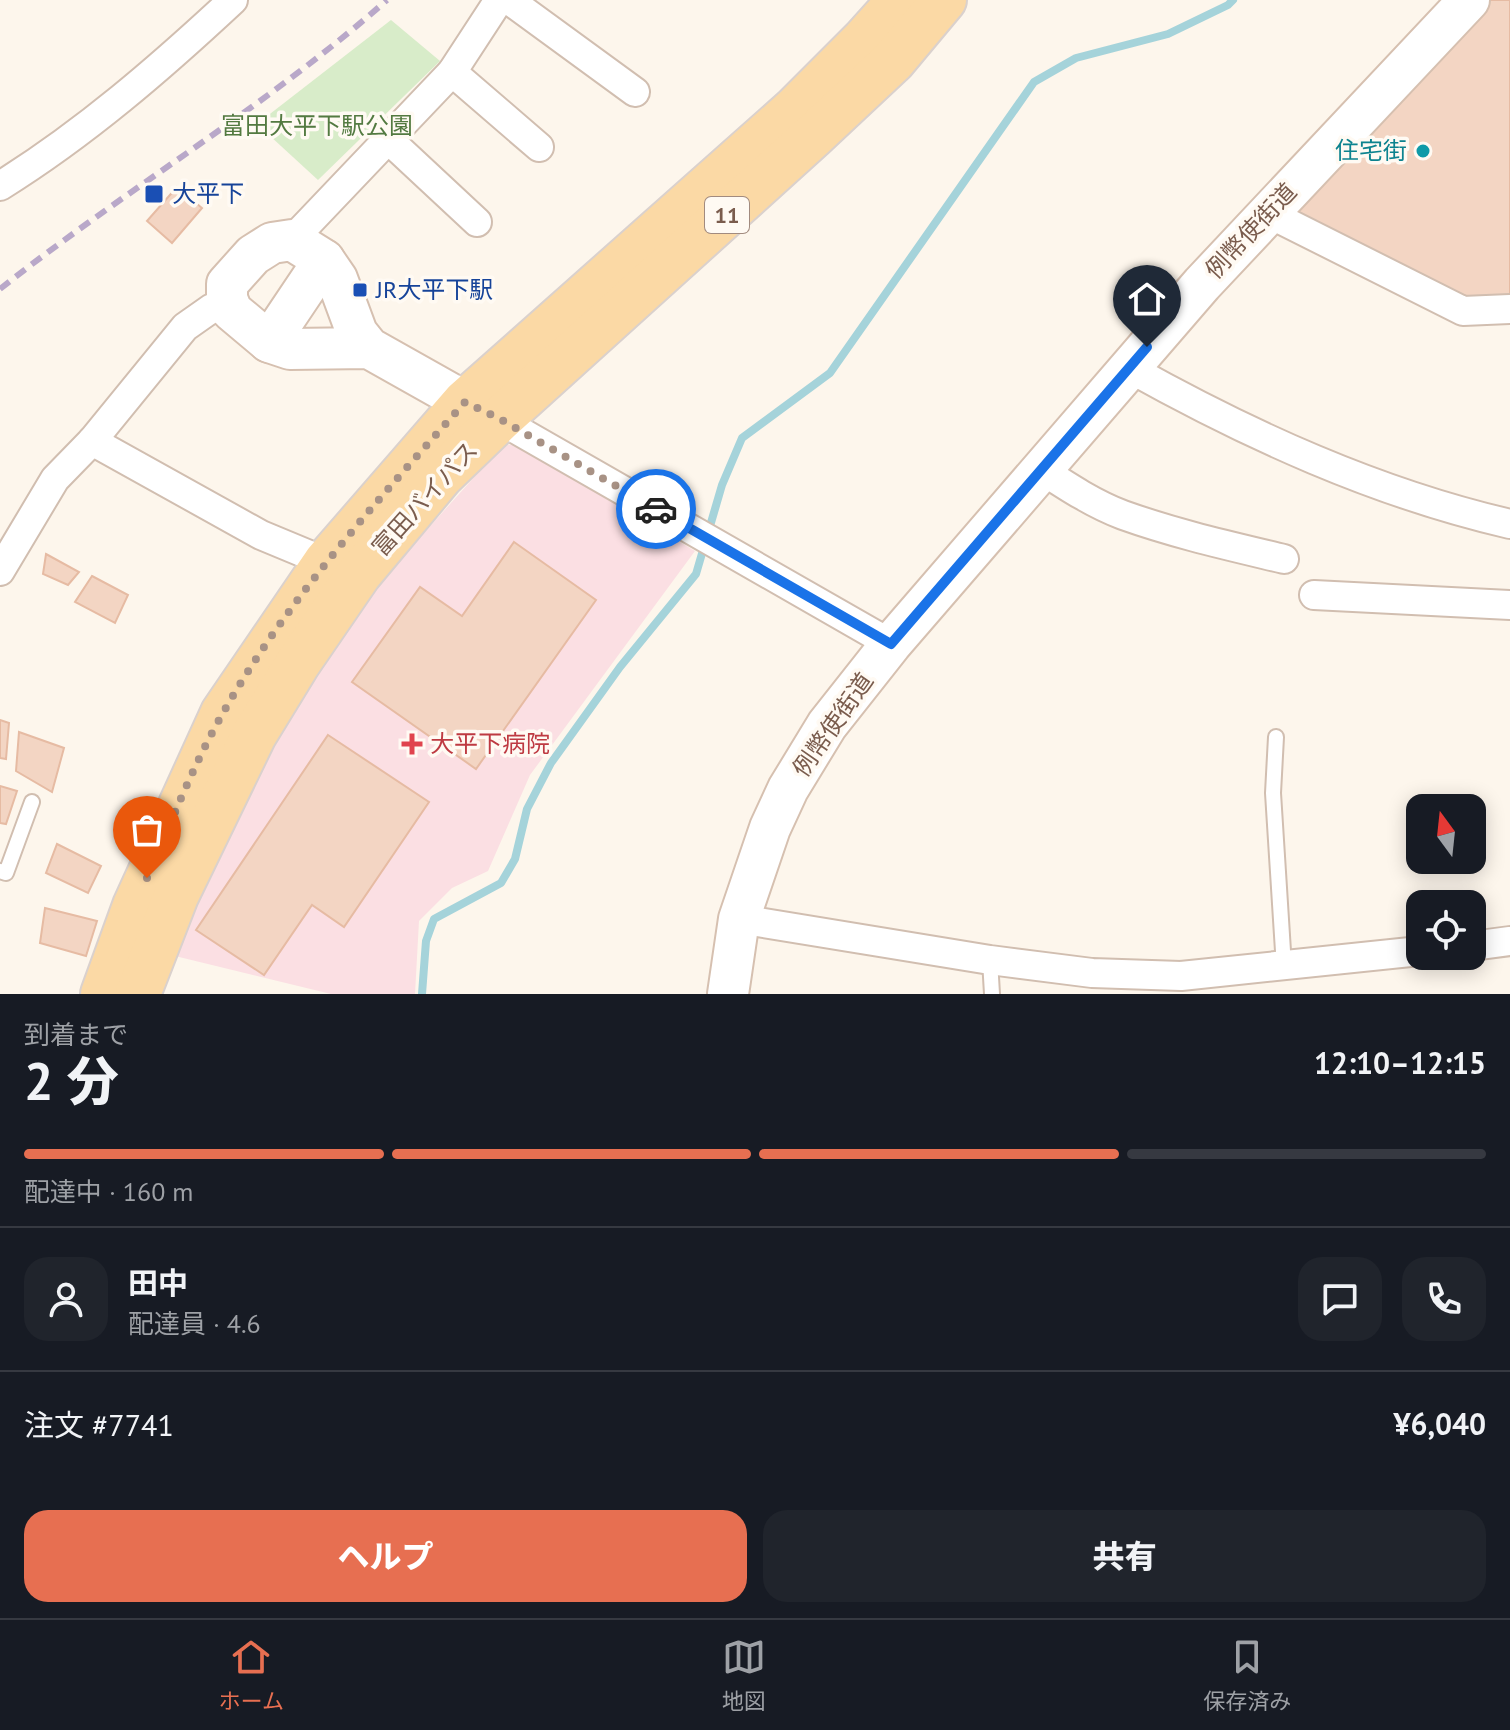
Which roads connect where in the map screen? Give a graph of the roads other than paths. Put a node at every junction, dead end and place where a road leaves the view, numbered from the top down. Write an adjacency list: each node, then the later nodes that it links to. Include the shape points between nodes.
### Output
1 (233, 0): 11 (street, via 116,104)
2 (499, 0): 7 (street)
3 (509, 0): 8 (street)
4 (900, 0): 20 (main road, 富田バイパス / 11, via 795,109)
5 (944, 0): 20 (main road, 富田バイパス / 11, via 893,61 813,136)
6 (1469, 0): 12 (street, 例幣使街道)
7 (452, 72): 9 (street); 10 (street)
8 (635, 92)
9 (389, 140): 13 (street); 14 (street, via 351,176)
10 (539, 147)
11 (0, 186)
12 (1268, 213): 15 (street, via 1463,311); 19 (street, 例幣使街道)
13 (477, 222)
14 (308, 250): 16 (street, via 272,243 240,267 227,284); 17 (street); 18 (street, via 337,279 357,333)
15 (1510, 309)
16 (232, 311): 17 (street); 21 (street, via 212,308 185,327)
17 (269, 342): 18 (street, via 290,349)
18 (369, 348): 20 (street)
19 (1129, 368): 22 (street, 例幣使街道); 23 (street, via 1211,414 1390,490)
20 (482, 410): 25 (main road, 富田バイパス / 11); 29 (street); 40 (main road, 富田バイパス / 11, via 441,476 368,563 254,735 176,896)
21 (92, 441): 25 (street, via 261,535); 26 (street, via 55,479)
22 (1042, 470): 24 (street, via 1121,514); 29 (street, 例幣使街道)
23 (1510, 524)
24 (1284, 559)
25 (326, 562): 39 (main road, 富田バイパス / 11, via 223,713 135,906)
26 (0, 571)
27 (1314, 595): 28 (street)
28 (1510, 605)
29 (891, 644): 33 (street, 例幣使街道, via 827,725 788,789)
30 (1276, 737): 38 (lane, via 1273,793)
31 (32, 802): 32 (lane, via 6,873)
32 (0, 871)
33 (739, 919): 37 (street); 41 (street, 例幣使街道)
34 (1510, 941): 35 (street)
35 (1486, 944)
36 (1406, 953): 38 (street)
37 (990, 960): 38 (street, via 1092,973 1181,976); 42 (lane)
38 (1284, 967)
39 (103, 994)
40 (138, 994)
41 (728, 994)
42 (992, 994)

